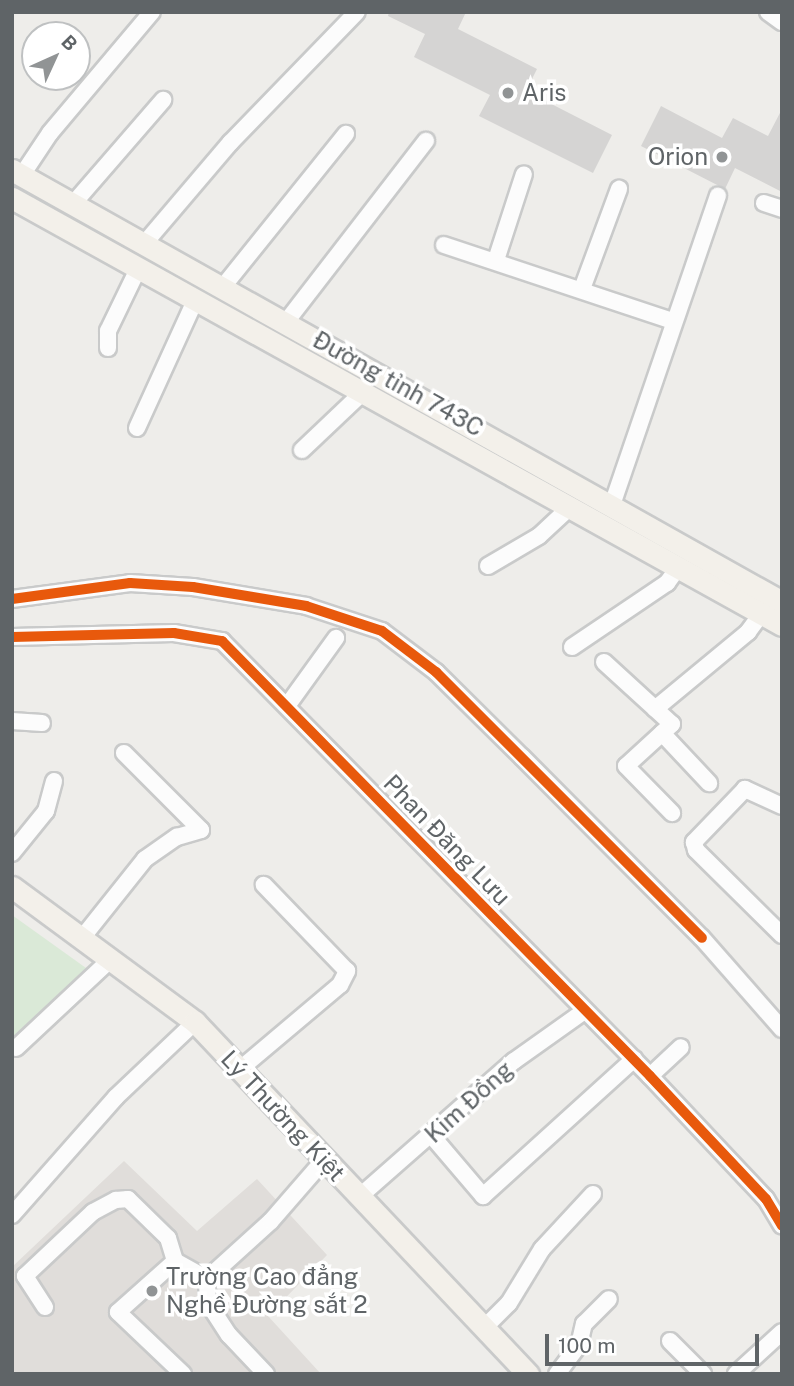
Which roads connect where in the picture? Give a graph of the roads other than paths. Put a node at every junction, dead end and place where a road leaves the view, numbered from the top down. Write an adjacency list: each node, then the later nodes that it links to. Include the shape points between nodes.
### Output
1 (152, 12): 8 (street)
2 (358, 12): 16 (street, via 230,144)
3 (768, 12): 4 (street)
4 (782, 22)
5 (163, 100): 14 (street)
6 (346, 134): 20 (street)
7 (426, 141): 24 (street)
8 (17, 172): 14 (main road, Đường tỉnh 743C)
9 (524, 174): 18 (street)
10 (619, 189): 21 (street)
11 (718, 196): 23 (street)
12 (12, 198): 19 (main road, Đường tỉnh 743C)
13 (764, 203): 15 (street)
14 (73, 204): 16 (main road, Đường tỉnh 743C)
15 (782, 209)
16 (144, 244): 20 (main road, Đường tỉnh 743C)
17 (444, 244): 18 (street)
18 (496, 260): 21 (street)
19 (138, 269): 22 (main road, Đường tỉnh 743C); 25 (street, via 108,331)
20 (222, 288): 24 (main road, Đường tỉnh 743C)
21 (582, 289): 23 (street)
22 (195, 301): 26 (main road, Đường tỉnh 743C); 27 (street)
23 (673, 321): 29 (street)
24 (286, 322): 29 (main road, Đường tỉnh 743C)
25 (108, 348)
26 (362, 393): 28 (street); 30 (main road, Đường tỉnh 743C)
27 (137, 428)
28 (302, 450)
29 (612, 505): 34 (main road, Đường tỉnh 743C)
30 (569, 508): 31 (street, via 539,536); 32 (main road, Đường tỉnh 743C)
31 (488, 566)
32 (678, 568): 35 (main road, Đường tỉnh 743C); 39 (street, via 667,583)
33 (12, 599): 59 (street, via 130,583 193,587 306,606 382,631 436,672 702,938)
34 (782, 602)
35 (761, 614): 36 (main road, Đường tỉnh 743C); 42 (street, via 748,632)
36 (782, 625)
37 (12, 637): 41 (street, Phan Đăng Lưu, via 202,635 222,641)
38 (336, 638): 41 (street)
39 (572, 647)
40 (604, 662): 42 (street)
41 (287, 706): 57 (street, Phan Đăng Lưu)
42 (655, 709): 45 (street, via 672,724)
43 (12, 721): 44 (street)
44 (42, 723)
45 (662, 733): 48 (street); 50 (street, via 626,766)
46 (124, 753): 55 (street, via 201,830 177,837 145,859)
47 (54, 781): 51 (street, via 46,811)
48 (709, 783)
49 (782, 806): 54 (street, via 745,789 694,842 695,850)
50 (672, 813)
51 (12, 853)
52 (264, 885): 63 (street, via 347,971 340,985)
53 (12, 887): 55 (main road, Lý Thường Kiệt)
54 (782, 935)
55 (82, 938): 56 (main road, Lý Thường Kiệt)
56 (111, 959): 58 (main road, Lý Thường Kiệt); 61 (street)
57 (583, 1012): 62 (street, Phan Đăng Lưu); 65 (street, Kim Đồng, via 514,1060)
58 (194, 1022): 63 (main road, Lý Thường Kiệt); 69 (street, via 116,1097)
59 (782, 1029)
60 (681, 1047): 64 (street)
61 (16, 1048)
62 (634, 1059): 64 (street, Phan Đăng Lưu); 65 (street, via 483,1196)
63 (239, 1070): 66 (main road, Lý Thường Kiệt)
64 (650, 1076): 70 (street, Phan Đăng Lưu, via 766,1199)
65 (432, 1136): 68 (street, Kim Đồng)
66 (324, 1160): 68 (main road, Lý Thường Kiệt); 72 (street, via 271,1221)
67 (593, 1194): 75 (street, via 542,1249 509,1303)
68 (359, 1197): 75 (main road, Lý Thường Kiệt)
69 (12, 1215)
70 (782, 1226)
71 (175, 1261): 72 (street); 74 (street, via 168,1238 128,1199 116,1199 93,1212 25,1276); 78 (street, via 118,1312)
72 (207, 1279): 79 (street, via 208,1303)
73 (609, 1300): 81 (street, via 584,1324 579,1345)
74 (45, 1307)
75 (484, 1328): 80 (main road, Lý Thường Kiệt)
76 (782, 1332): 83 (street)
77 (670, 1341): 82 (street)
78 (183, 1374)
79 (266, 1374)
80 (528, 1374)
81 (557, 1374)
82 (703, 1374)
83 (736, 1374)

